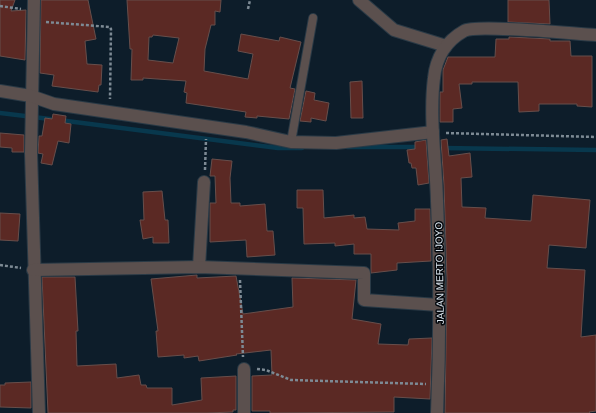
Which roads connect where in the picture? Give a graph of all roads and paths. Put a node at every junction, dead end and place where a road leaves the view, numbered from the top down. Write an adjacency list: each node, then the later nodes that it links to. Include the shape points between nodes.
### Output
1 (250, 0): 4 (path)
2 (359, 0): 8 (street, via 394,30)
3 (0, 6): 5 (path)
4 (248, 9)
5 (33, 11): 10 (street); 11 (path, via 110,27)
6 (313, 18): 15 (lane)
7 (596, 35): 8 (street, via 475,29 464,31)
8 (446, 46): 12 (street, JALAN MERTO IJOYO, via 438,61 434,78)
9 (0, 91): 10 (street)
10 (31, 104): 11 (street, via 54,104); 20 (street)
11 (110, 114): 15 (street, via 246,132)
12 (433, 136): 13 (path); 15 (street, via 336,143); 21 (street, JALAN MERTO IJOYO)
13 (596, 137)
14 (206, 142): 16 (path)
15 (291, 142)
16 (204, 182): 18 (street)
17 (0, 265): 20 (path)
18 (199, 267): 19 (street); 20 (street)
19 (239, 268): 21 (street, via 364,274 364,300); 22 (path)
20 (33, 270): 24 (street)
21 (439, 305): 23 (street, JALAN MERTO IJOYO)
22 (244, 369): 23 (path, via 266,370 291,380); 25 (street)
23 (438, 384): 26 (street, JALAN MERTO IJOYO)
24 (39, 413)
25 (244, 413)
26 (437, 413)

